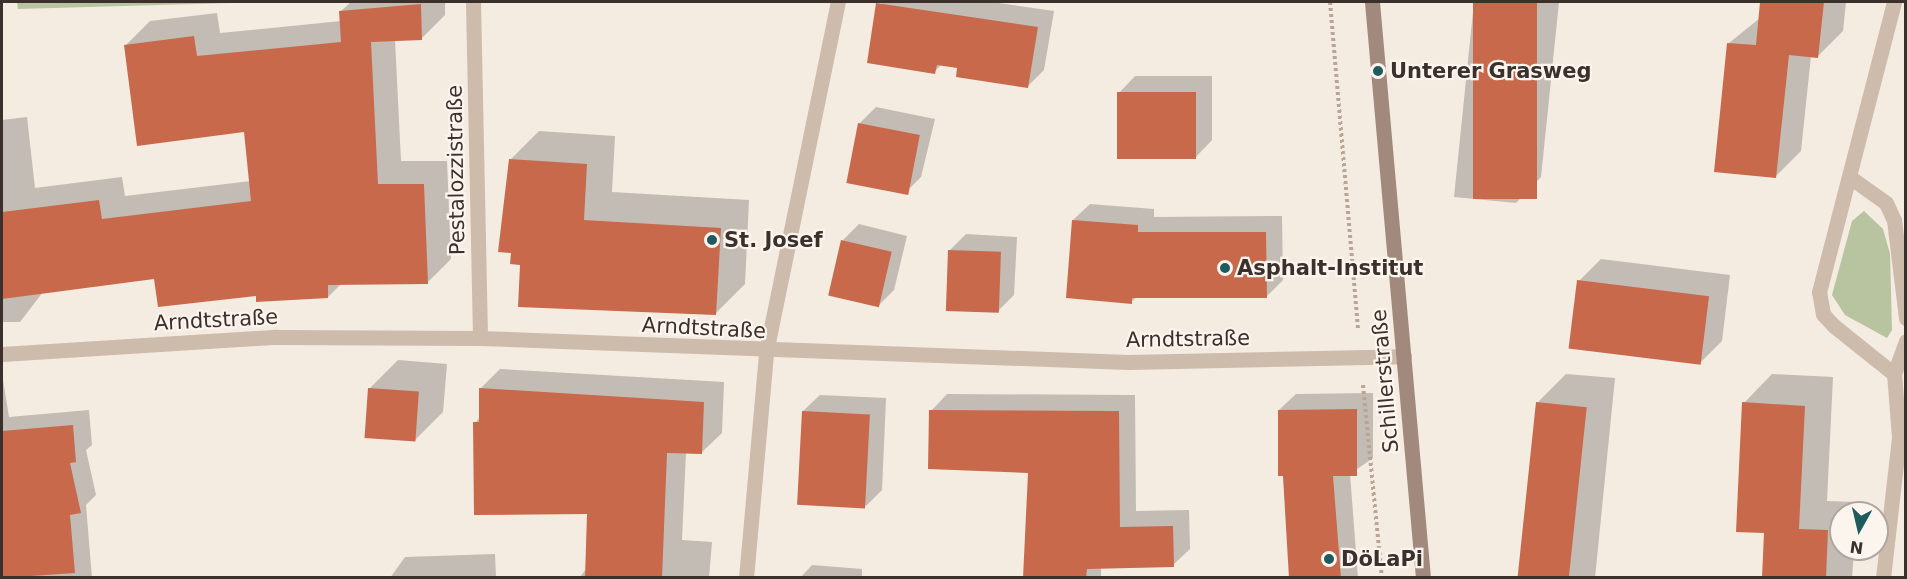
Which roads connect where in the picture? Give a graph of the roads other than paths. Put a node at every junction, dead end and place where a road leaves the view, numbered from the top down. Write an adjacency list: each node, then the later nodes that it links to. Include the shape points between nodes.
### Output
1 (473, 2): 7 (street, Pestalozzistraße)
2 (838, 2): 9 (street)
3 (1372, 2): 11 (main road, Schillerstraße)
4 (1894, 2): 5 (street)
5 (1851, 178): 6 (street, via 1886,203 1894,220); 12 (street, via 1820,303 1834,326)
6 (1905, 318)
7 (480, 338): 9 (street, Arndtstraße); 10 (street, Arndtstraße, via 276,337)
8 (1905, 341): 12 (street)
9 (766, 352): 11 (street, Arndtstraße, via 1128,362); 13 (street)
10 (2, 354)
11 (1404, 356): 14 (main road, Schillerstraße)
12 (1894, 374): 15 (street, via 1899,437)
13 (746, 578)
14 (1423, 578)
15 (1883, 578)

